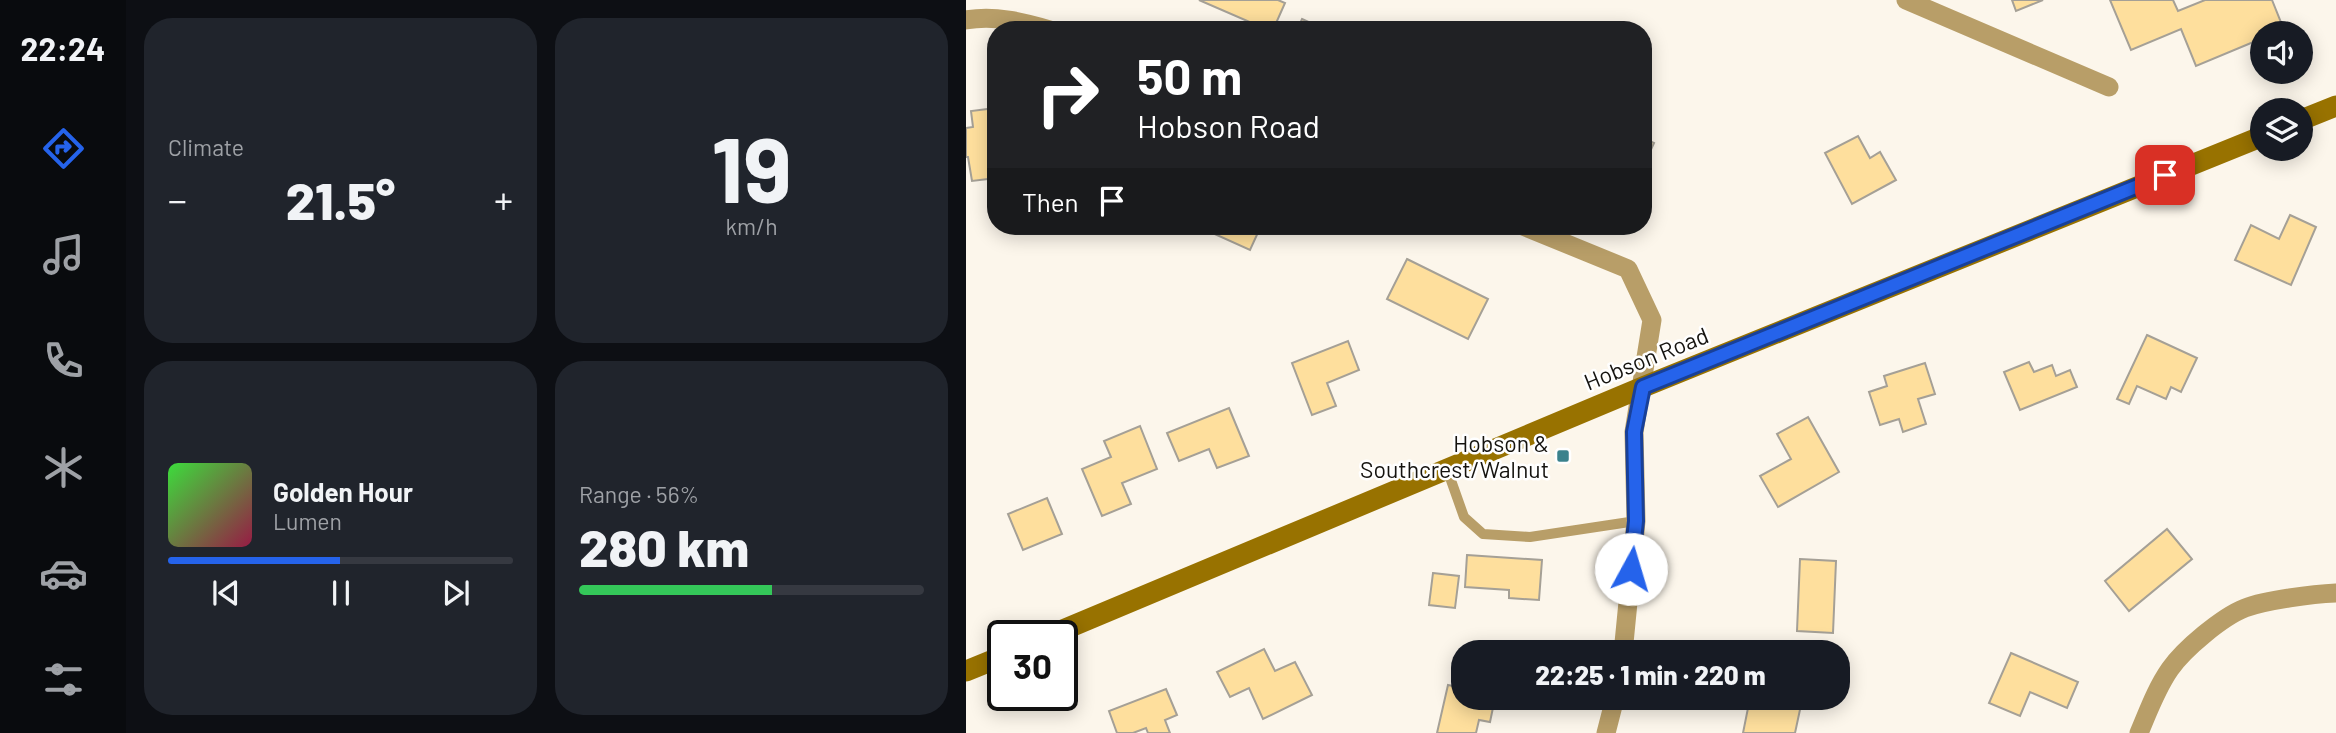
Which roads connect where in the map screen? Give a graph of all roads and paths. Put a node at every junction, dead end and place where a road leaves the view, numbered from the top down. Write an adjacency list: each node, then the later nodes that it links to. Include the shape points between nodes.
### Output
1 (1906, 0): 4 (street)
2 (966, 20): 3 (street)
3 (1016, 21)
4 (2109, 87)
5 (2336, 106): 6 (main road)
6 (2313, 115)
7 (2250, 141): 9 (main road, Hobson Road)
8 (1545, 235): 9 (street, via 1628,269 1652,320)
9 (1643, 387): 10 (main road, Hobson Road); 11 (street, via 1634,432)
10 (1447, 469): 11 (lane, via 1464,517 1483,534 1530,537); 13 (main road, Hobson Road)
11 (1636, 521): 14 (street)
12 (2336, 593): 19 (street, via 2244,608 2201,636 2170,669)
13 (1078, 624)
14 (1624, 640)
15 (987, 662): 16 (main road)
16 (966, 671)
17 (1612, 710): 18 (street)
18 (1606, 733)
19 (2139, 733)

